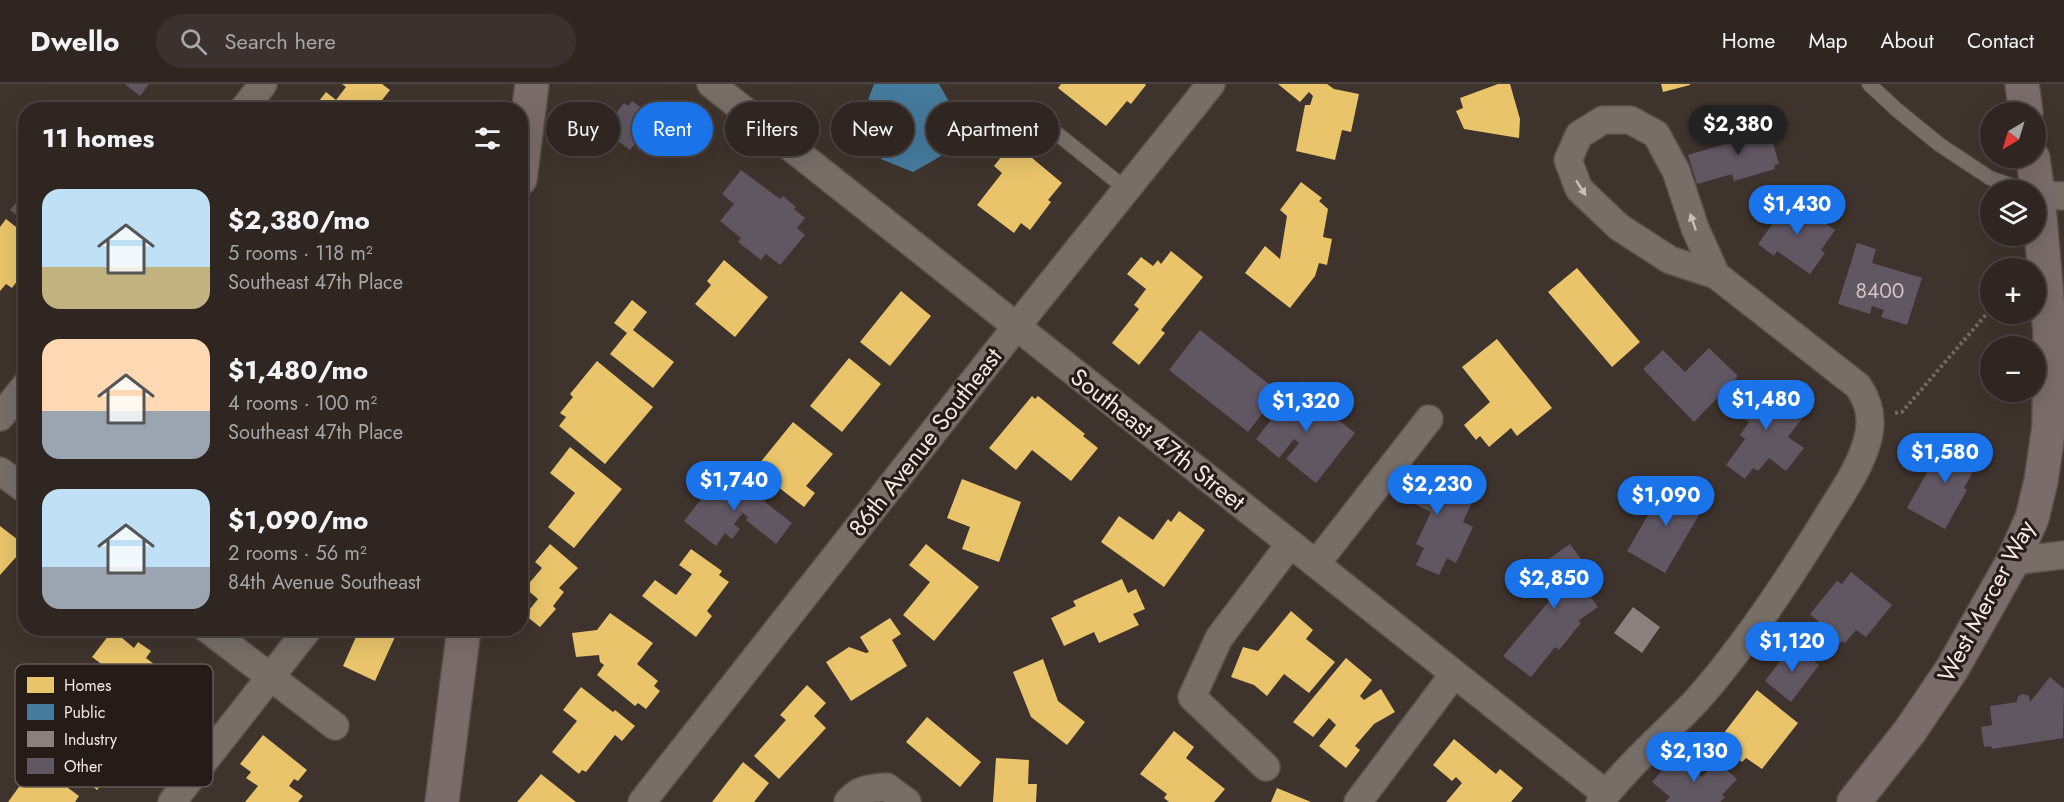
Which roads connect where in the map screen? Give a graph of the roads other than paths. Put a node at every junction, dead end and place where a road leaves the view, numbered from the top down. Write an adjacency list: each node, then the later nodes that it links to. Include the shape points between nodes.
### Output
1 (263, 84): 7 (street)
2 (532, 84): 9 (street)
3 (711, 84): 15 (street, Southeast 47th Street)
4 (1211, 84): 12 (street, 86th Avenue Southeast)
5 (1869, 84): 11 (lane, via 1940,145)
6 (2022, 84): 8 (street)
7 (249, 102)
8 (2025, 102)
9 (528, 116)
10 (1059, 135): 12 (lane)
11 (1996, 180)
12 (1126, 189): 15 (street, 86th Avenue Southeast)
13 (2044, 246): 23 (street, West Mercer Way, via 2050,333 2049,426 2032,518)
14 (1716, 275): 14 (street, one-way to 14, via 1676,171 1656,134 1630,120 1603,120 1579,135 1568,160 1579,189 1619,227 1670,260); 34 (street, via 1858,386 1870,416 1868,437 1858,467 1745,639 1698,699)
15 (1016, 327): 21 (street, Southeast 47th Street); 37 (street, 86th Avenue Southeast)
16 (18, 395): 17 (street)
17 (0, 417)
18 (1429, 419): 24 (street)
19 (0, 471): 20 (street)
20 (18, 484)
21 (1290, 544): 24 (street, Southeast 47th Street); 32 (street, via 1219,638 1192,697)
22 (2064, 555): 23 (street)
23 (2013, 561): 41 (street, West Mercer Way, via 1952,669)
24 (1316, 564): 28 (street, Southeast 47th Street)
25 (216, 636): 29 (street)
26 (303, 636): 29 (street)
27 (463, 636): 36 (street)
28 (1454, 674): 34 (street, Southeast 47th Street); 40 (street)
29 (270, 678): 30 (street); 31 (street)
30 (335, 726)
31 (213, 750)
32 (1266, 767)
33 (184, 787): 35 (street)
34 (1603, 798)
35 (172, 802)
36 (442, 802)
37 (642, 802)
38 (848, 802): 39 (street, via 870,788 887,786)
39 (907, 802)
40 (1358, 802)
41 (1854, 802)

